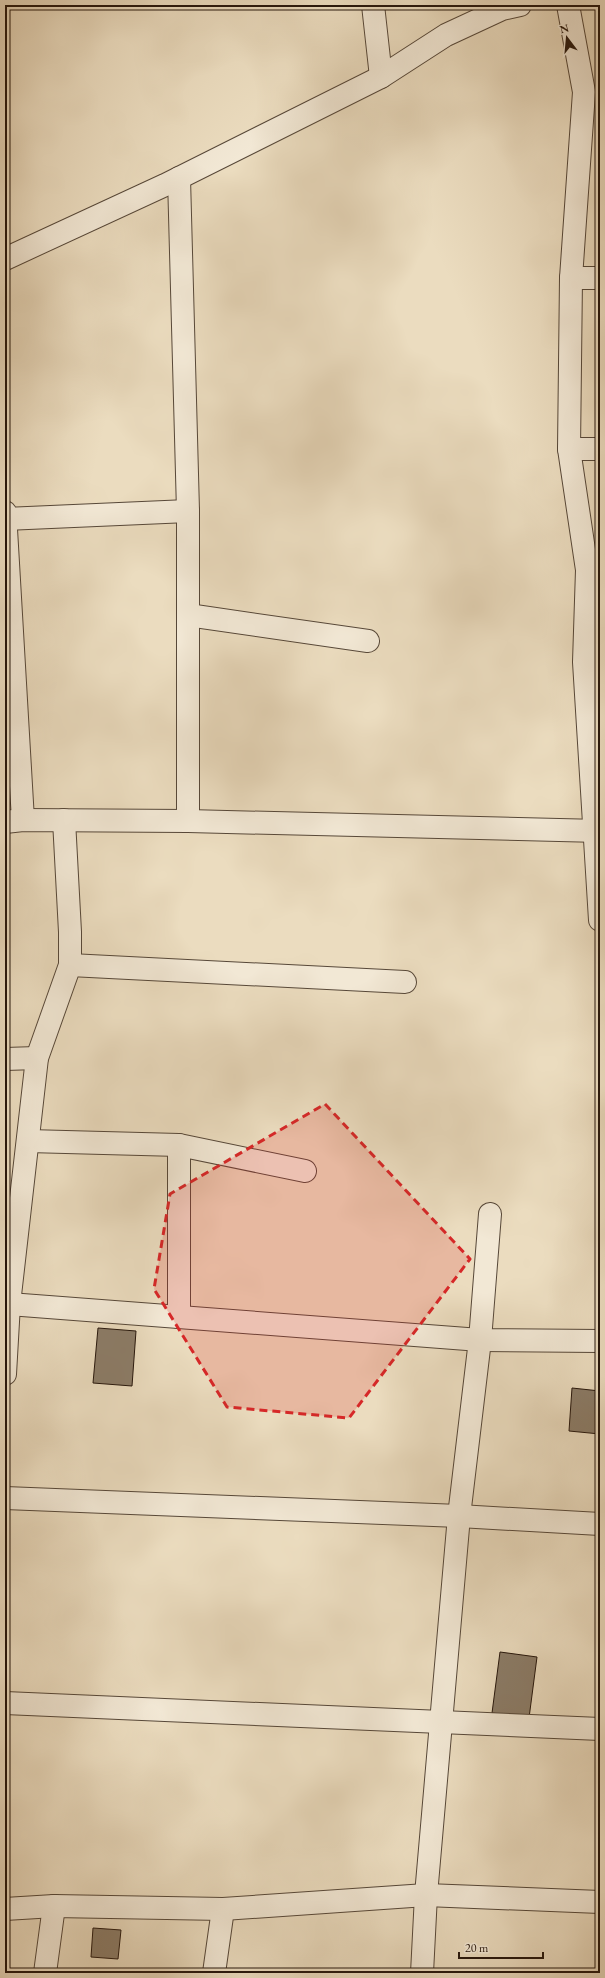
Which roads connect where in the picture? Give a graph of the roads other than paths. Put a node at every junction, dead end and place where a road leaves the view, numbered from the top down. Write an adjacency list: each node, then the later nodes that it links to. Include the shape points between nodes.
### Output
1 (374, 5): 4 (street)
2 (520, 5): 4 (street, via 502,9 446,36)
3 (568, 5): 5 (street)
4 (381, 77): 6 (street)
5 (592, 92): 8 (street)
6 (179, 178): 7 (street); 12 (street)
7 (5, 259)
8 (571, 278): 9 (street); 10 (street)
9 (600, 278)
10 (569, 449): 11 (street); 14 (street)
11 (600, 449)
12 (188, 511): 13 (street); 15 (street)
13 (5, 517): 19 (street)
14 (593, 569): 17 (street)
15 (188, 615): 16 (street); 20 (street)
16 (368, 640)
17 (592, 661): 21 (street)
18 (64, 820): 19 (street); 20 (street); 23 (street)
19 (14, 821)
20 (188, 821): 21 (street)
21 (598, 831): 22 (street)
22 (600, 920)
23 (70, 965): 24 (street); 25 (street)
24 (405, 982)
25 (37, 1058): 26 (street); 27 (street)
26 (5, 1059)
27 (28, 1141): 28 (street); 31 (street)
28 (179, 1145): 29 (street); 32 (street)
29 (305, 1171)
30 (490, 1214): 33 (street)
31 (9, 1304): 32 (street); 35 (street)
32 (179, 1317): 33 (street)
33 (480, 1340): 34 (street); 37 (street)
34 (600, 1341)
35 (5, 1374)
36 (5, 1498): 37 (street)
37 (459, 1516): 38 (street); 40 (street)
38 (600, 1524)
39 (5, 1703): 40 (street)
40 (442, 1723): 41 (street); 42 (street)
41 (600, 1729)
42 (426, 1895): 43 (street); 46 (street); 49 (street)
43 (600, 1902)
44 (54, 1906): 45 (street); 46 (street); 47 (street)
45 (5, 1909)
46 (223, 1909): 48 (street)
47 (45, 1973)
48 (214, 1973)
49 (422, 1973)

